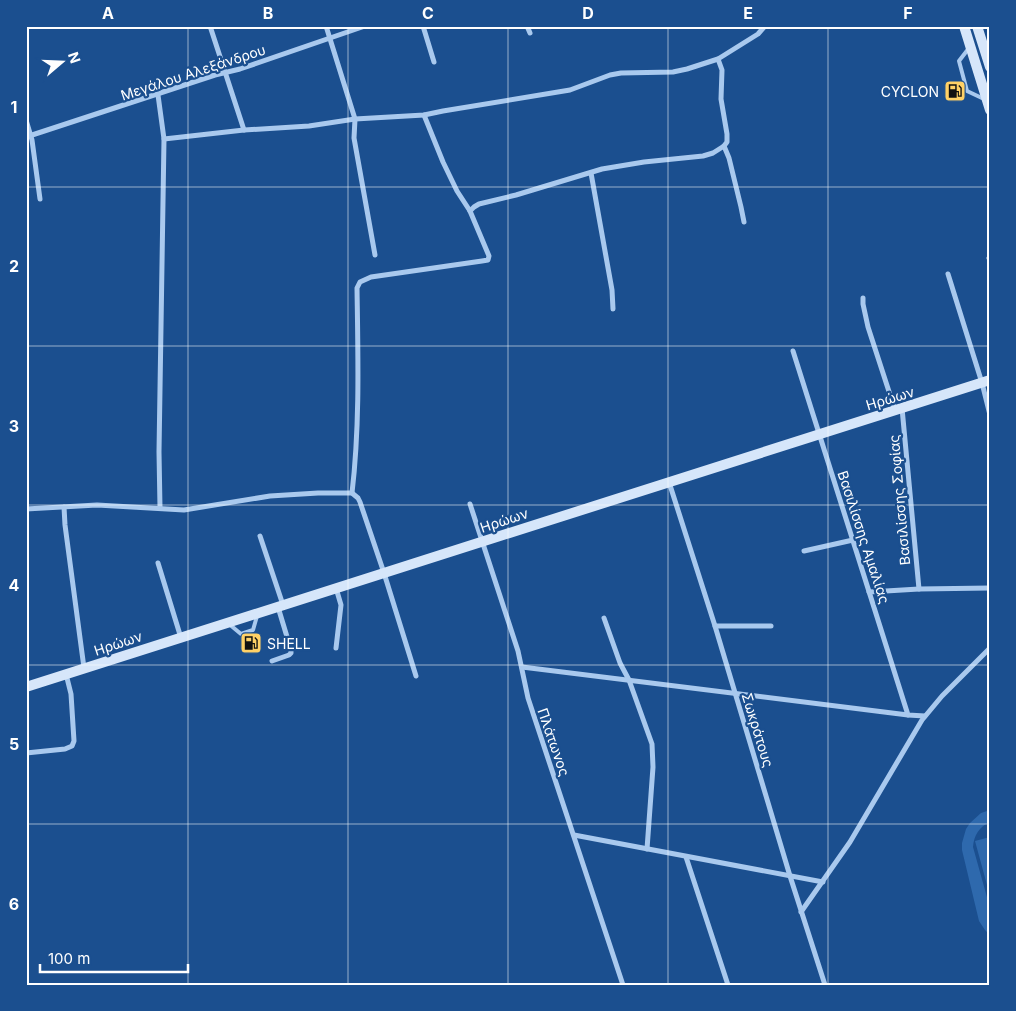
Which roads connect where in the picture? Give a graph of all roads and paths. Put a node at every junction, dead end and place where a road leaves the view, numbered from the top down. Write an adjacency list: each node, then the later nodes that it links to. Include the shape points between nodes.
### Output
1 (210, 26): 15 (street)
2 (326, 26): 10 (street)
3 (366, 26): 10 (street, Μεγάλου Αλεξάνδρου)
4 (422, 26): 13 (street)
5 (528, 26): 9 (street)
6 (765, 26): 12 (street, via 758,34)
7 (964, 26): 11 (street)
8 (977, 26): 14 (street)
9 (530, 33)
10 (330, 38): 15 (street, Μεγάλου Αλεξάνδρου); 19 (street)
11 (970, 46): 17 (street); 17 (lane, via 959,61 968,92)
12 (718, 59): 18 (street, via 673,72 610,75 570,90); 24 (street, via 722,70 721,100 727,134)
13 (434, 62)
14 (990, 67)
15 (226, 73): 16 (street, Μεγάλου Αλεξάνδρου); 21 (street)
16 (158, 95): 22 (street, Μεγάλου Αλεξάνδρου); 23 (street)
17 (988, 105)
18 (424, 115): 19 (street); 27 (street, via 443,162)
19 (356, 119): 21 (street); 29 (street, via 354,138)
20 (26, 120): 22 (street)
21 (244, 130): 23 (street)
22 (29, 136): 26 (street)
23 (164, 139): 42 (street)
24 (724, 146): 25 (street, via 703,156 644,162); 28 (street)
25 (591, 173): 27 (street, via 479,204); 32 (street)
26 (40, 199)
27 (470, 211): 39 (street, via 488,252 488,260 371,277 360,282 357,288 358,401)
28 (744, 222)
29 (375, 255)
30 (948, 274): 34 (street)
31 (863, 298): 35 (street, Βασιλίσσης Σοφίας, via 868,328)
32 (614, 309)
33 (793, 351): 37 (street, Βασιλίσσης Αμαλίας)
34 (986, 382): 35 (street, Ηρώων); 36 (street)
35 (898, 409): 37 (street, Ηρώων); 52 (street, Βασιλίσσης Σοφίας)
36 (990, 415)
37 (819, 434): 38 (street, Ηρώων); 45 (street, Βασιλίσσης Αμαλίας)
38 (669, 482): 46 (street, Ηρώων); 58 (street, Σωκράτους)
39 (352, 493): 42 (street, via 270,496 184,510); 49 (street, via 360,502)
40 (470, 504): 46 (street, Πλάτωνος)
41 (64, 507): 42 (street); 43 (street); 65 (street)
42 (160, 508)
43 (26, 509)
44 (260, 536): 54 (street)
45 (853, 540): 47 (street); 53 (street, Βασιλίσσης Αμαλίας)
46 (482, 542): 49 (street, Ηρώων); 64 (street, Πλάτωνος)
47 (804, 551)
48 (158, 563): 60 (street)
49 (384, 572): 50 (street, Ηρώων); 67 (street)
50 (336, 588): 54 (street, Ηρώων); 61 (street, via 340,604)
51 (990, 588): 52 (street)
52 (919, 589): 53 (street)
53 (869, 592): 71 (street, Βασιλίσσης Αμαλίας)
54 (281, 606): 55 (street, Ηρώων); 63 (street, via 291,653)
55 (257, 613): 57 (street, Ηρώων); 57 (lane, via 253,630 241,634)
56 (604, 618): 68 (street, via 620,663)
57 (228, 623): 60 (street, Ηρώων)
58 (715, 626): 59 (street); 70 (street, Σωκράτους)
59 (771, 626)
60 (181, 638): 65 (street, Ηρώων)
61 (336, 648)
62 (990, 648): 72 (street)
63 (272, 661)
64 (522, 667): 68 (street); 74 (street, Πλάτωνος, via 528,698)
65 (84, 668): 66 (street, Ηρώων)
66 (66, 674): 69 (street, Ηρώων); 73 (street, via 71,694 72,746)
67 (416, 676)
68 (630, 680): 70 (street); 75 (street, via 653,752)
69 (26, 687)
70 (735, 693): 71 (street); 77 (street, Σωκράτους)
71 (908, 714): 72 (street)
72 (925, 716): 78 (street)
73 (26, 753)
74 (574, 835): 75 (street); 80 (street, Πλάτωνος)
75 (646, 849): 76 (street)
76 (686, 856): 77 (street); 81 (street)
77 (790, 876): 78 (street); 79 (street, Σωκράτους)
78 (823, 882): 79 (street)
79 (802, 912): 82 (street, Σωκράτους)
80 (623, 985)
81 (728, 985)
82 (824, 985)

